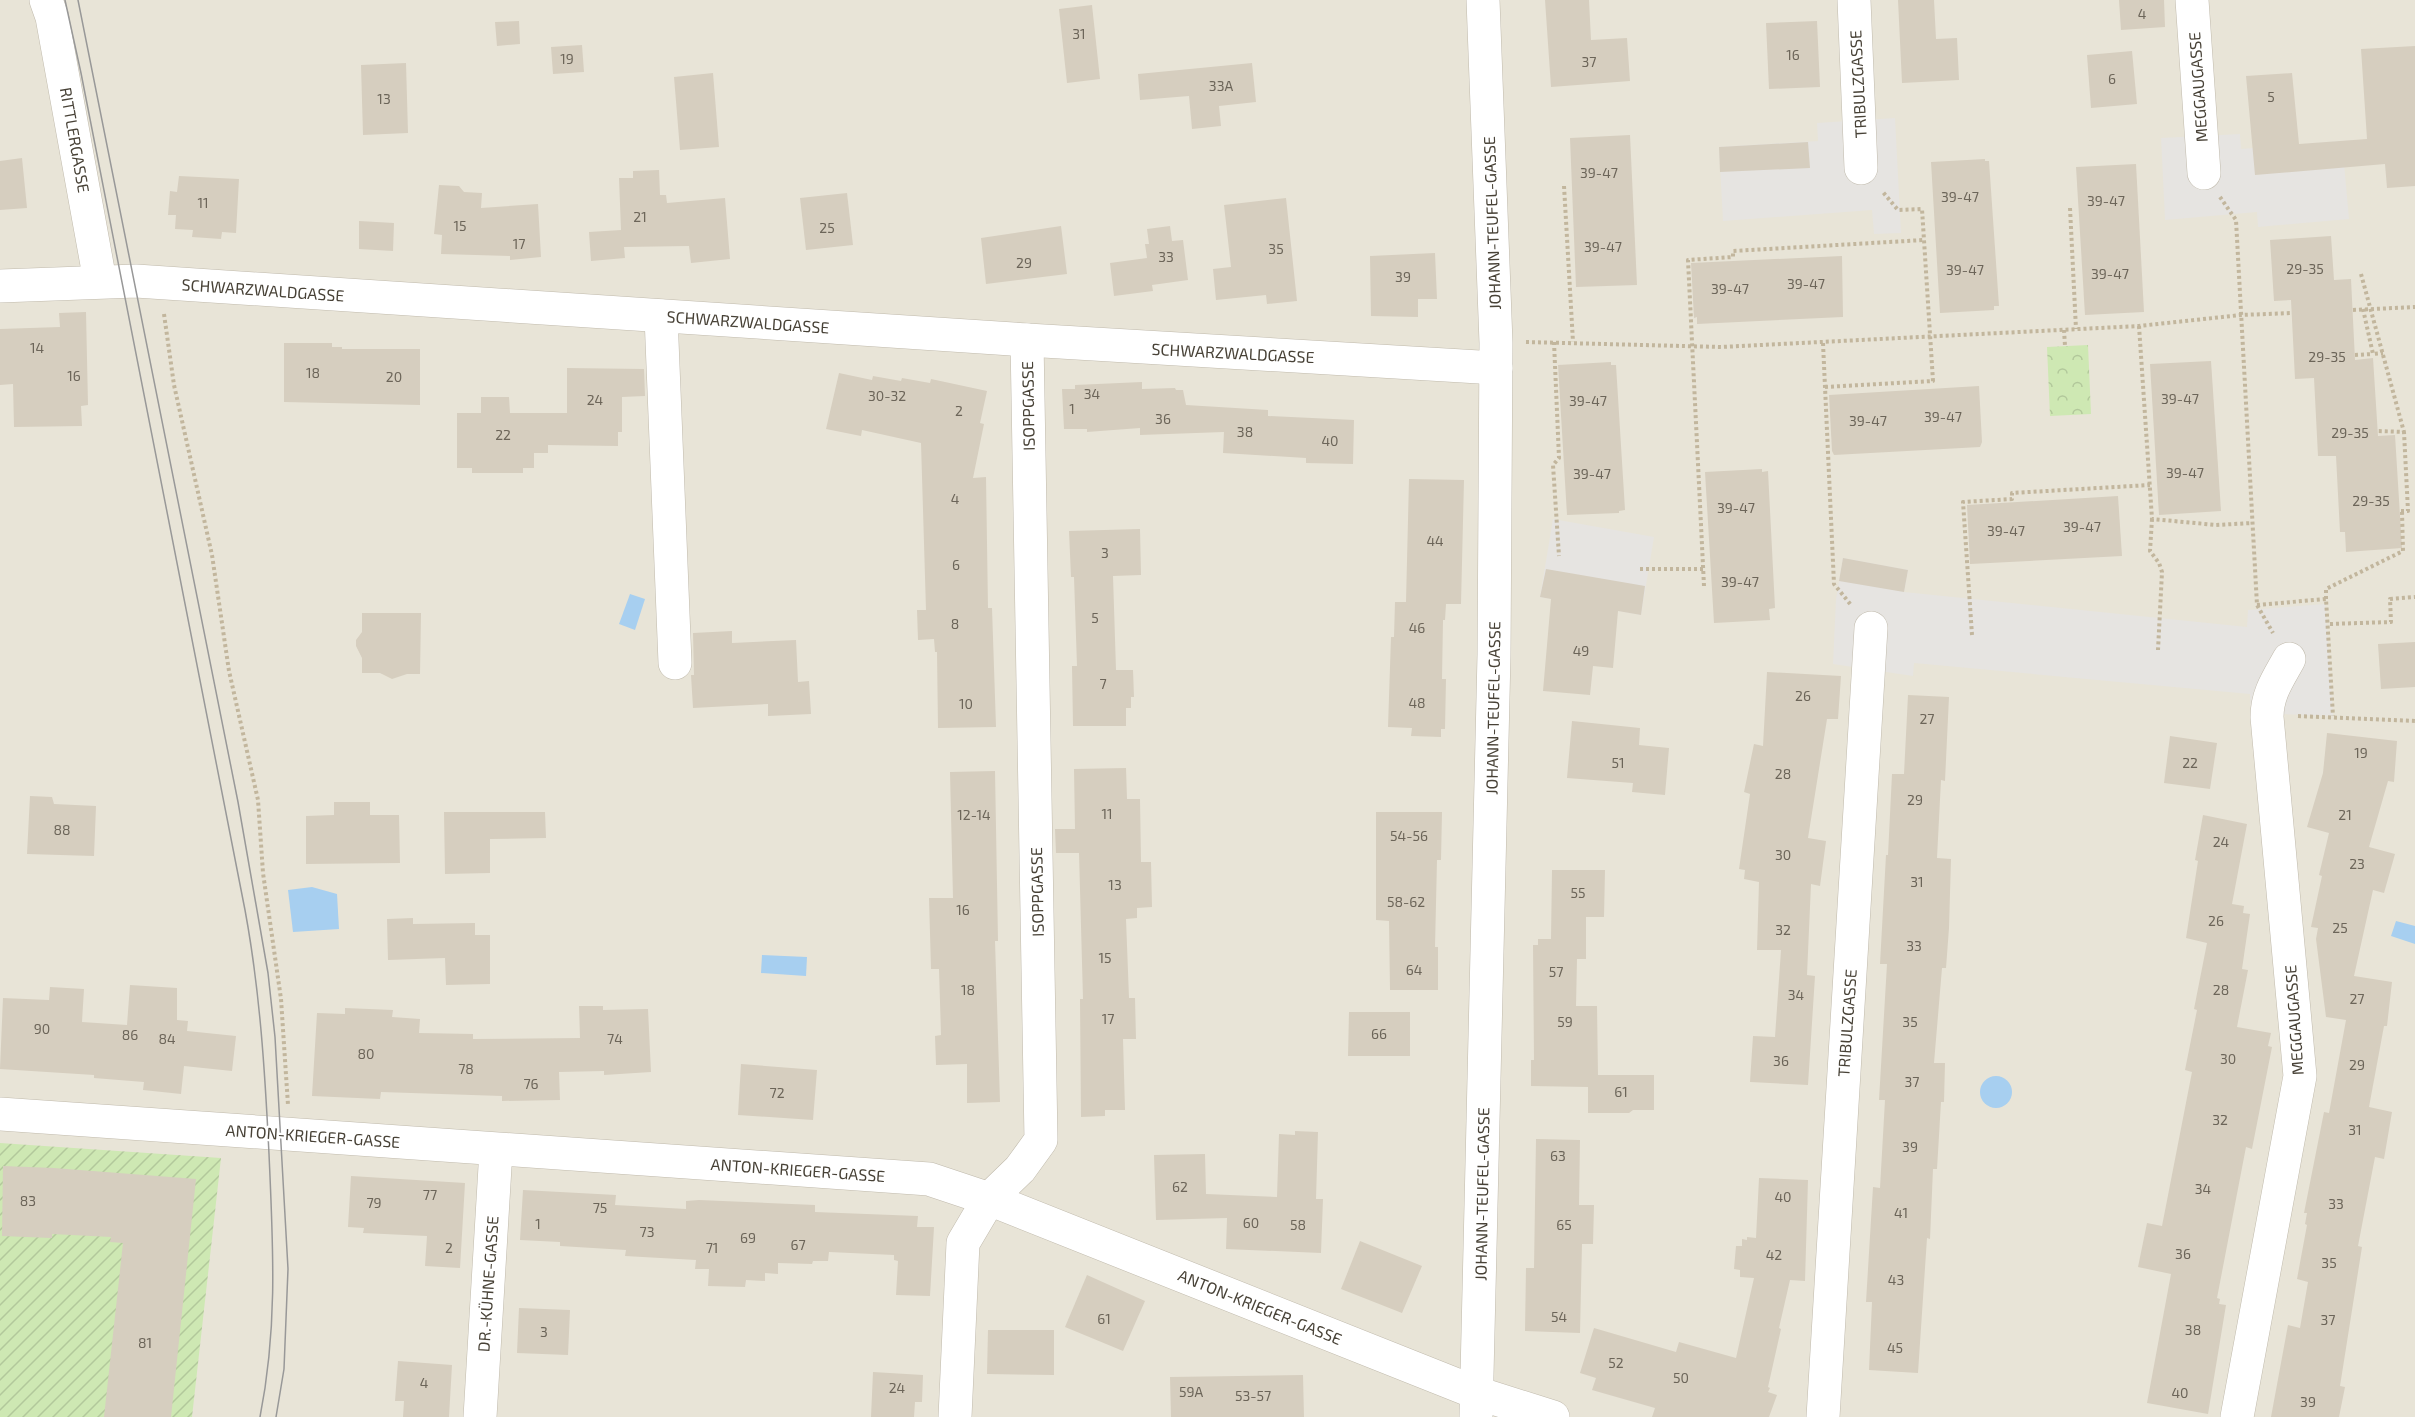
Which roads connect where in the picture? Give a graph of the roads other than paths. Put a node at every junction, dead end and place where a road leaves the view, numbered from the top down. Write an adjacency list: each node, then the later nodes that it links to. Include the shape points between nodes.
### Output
1 (46, 0): 7 (street, RITTLERGASSE)
2 (1483, 0): 11 (street, JOHANN-TEUFEL-GASSE)
3 (1854, 0): 5 (street, TRIBULZGASSE)
4 (2192, 0): 6 (street, MEGGAUGASSE)
5 (1861, 168)
6 (2204, 173)
7 (100, 281): 8 (street, SCHWARZWALDGASSE); 9 (street, SCHWARZWALDGASSE)
8 (0, 286)
9 (661, 316): 10 (street, SCHWARZWALDGASSE); 14 (street)
10 (1027, 340): 11 (street, SCHWARZWALDGASSE); 17 (street, ISOPPGASSE, via 1041,1140 1020,1169)
11 (1496, 356): 18 (street, JOHANN-TEUFEL-GASSE, via 1494,655)
12 (1871, 628): 22 (street, TRIBULZGASSE)
13 (2289, 659): 23 (street, MEGGAUGASSE, via 2267,700 2267,717 2300,1076)
14 (675, 663)
15 (0, 1114): 16 (street, ANTON-KRIEGER-GASSE)
16 (496, 1150): 17 (street, ANTON-KRIEGER-GASSE, via 929,1179); 19 (street, DR.-KÜHNE-GASSE)
17 (989, 1199): 18 (street, ANTON-KRIEGER-GASSE); 20 (street, ISOPPGASSE, via 963,1243)
18 (1477, 1405): 21 (street, ANTON-KRIEGER-GASSE)
19 (480, 1417)
20 (955, 1417)
21 (1553, 1417)
22 (1823, 1417)
23 (2237, 1417)

